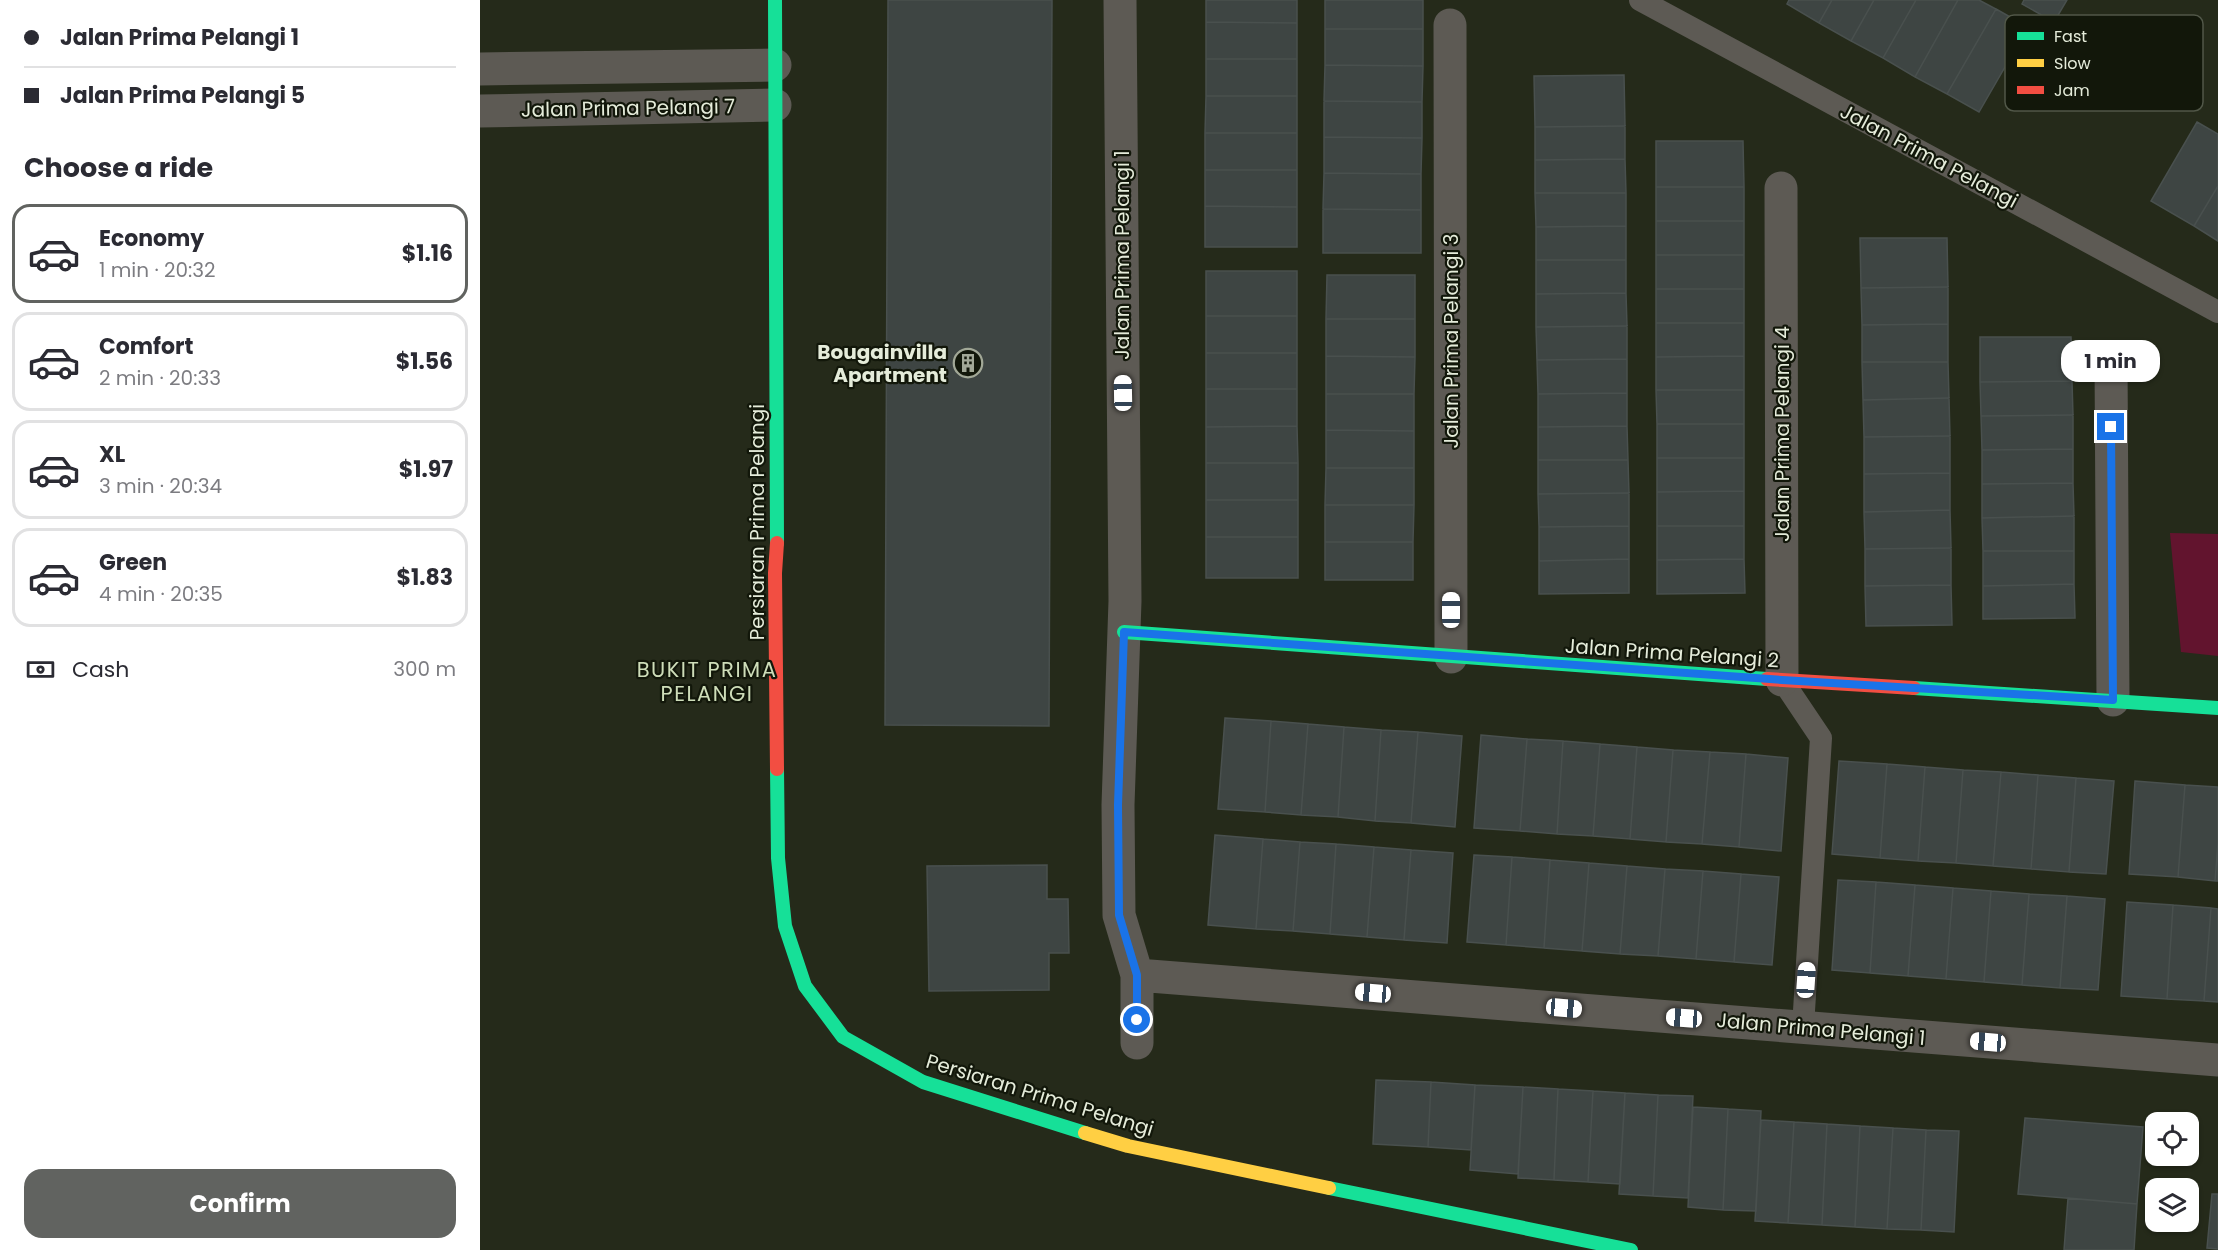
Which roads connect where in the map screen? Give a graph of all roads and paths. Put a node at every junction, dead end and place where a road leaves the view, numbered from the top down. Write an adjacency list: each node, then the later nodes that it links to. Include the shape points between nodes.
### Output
1 (775, 0): 5 (street, Persiaran Prima Pelangi)
2 (1120, 0): 12 (street, Jalan Prima Pelangi 1)
3 (1640, 0): 10 (lane, Jalan Prima Pelangi)
4 (1450, 25): 13 (street, Jalan Prima Pelangi 3)
5 (775, 65): 6 (street); 7 (street, Persiaran Prima Pelangi)
6 (480, 69)
7 (775, 105): 8 (street, Jalan Prima Pelangi 7); 21 (street, Persiaran Prima Pelangi, via 778,858 786,926 805,986 843,1037 923,1082 1128,1146)
8 (480, 111)
9 (1781, 188): 14 (street, Jalan Prima Pelangi 4)
10 (2218, 312)
11 (2111, 359): 15 (street)
12 (1124, 632): 13 (street, Jalan Prima Pelangi 2); 17 (street, Jalan Prima Pelangi 1, via 1119,915)
13 (1452, 657): 14 (street, Jalan Prima Pelangi 2)
14 (1782, 680): 15 (street, Jalan Prima Pelangi 2); 18 (lane, via 1821,738)
15 (2113, 700): 16 (street, Jalan Prima Pelangi 2)
16 (2218, 708)
17 (1137, 975): 18 (street, Jalan Prima Pelangi 1); 19 (street, Jalan Prima Pelangi 1)
18 (1803, 1027): 20 (street, Jalan Prima Pelangi 1)
19 (1137, 1043)
20 (2218, 1060)
21 (1631, 1250)

